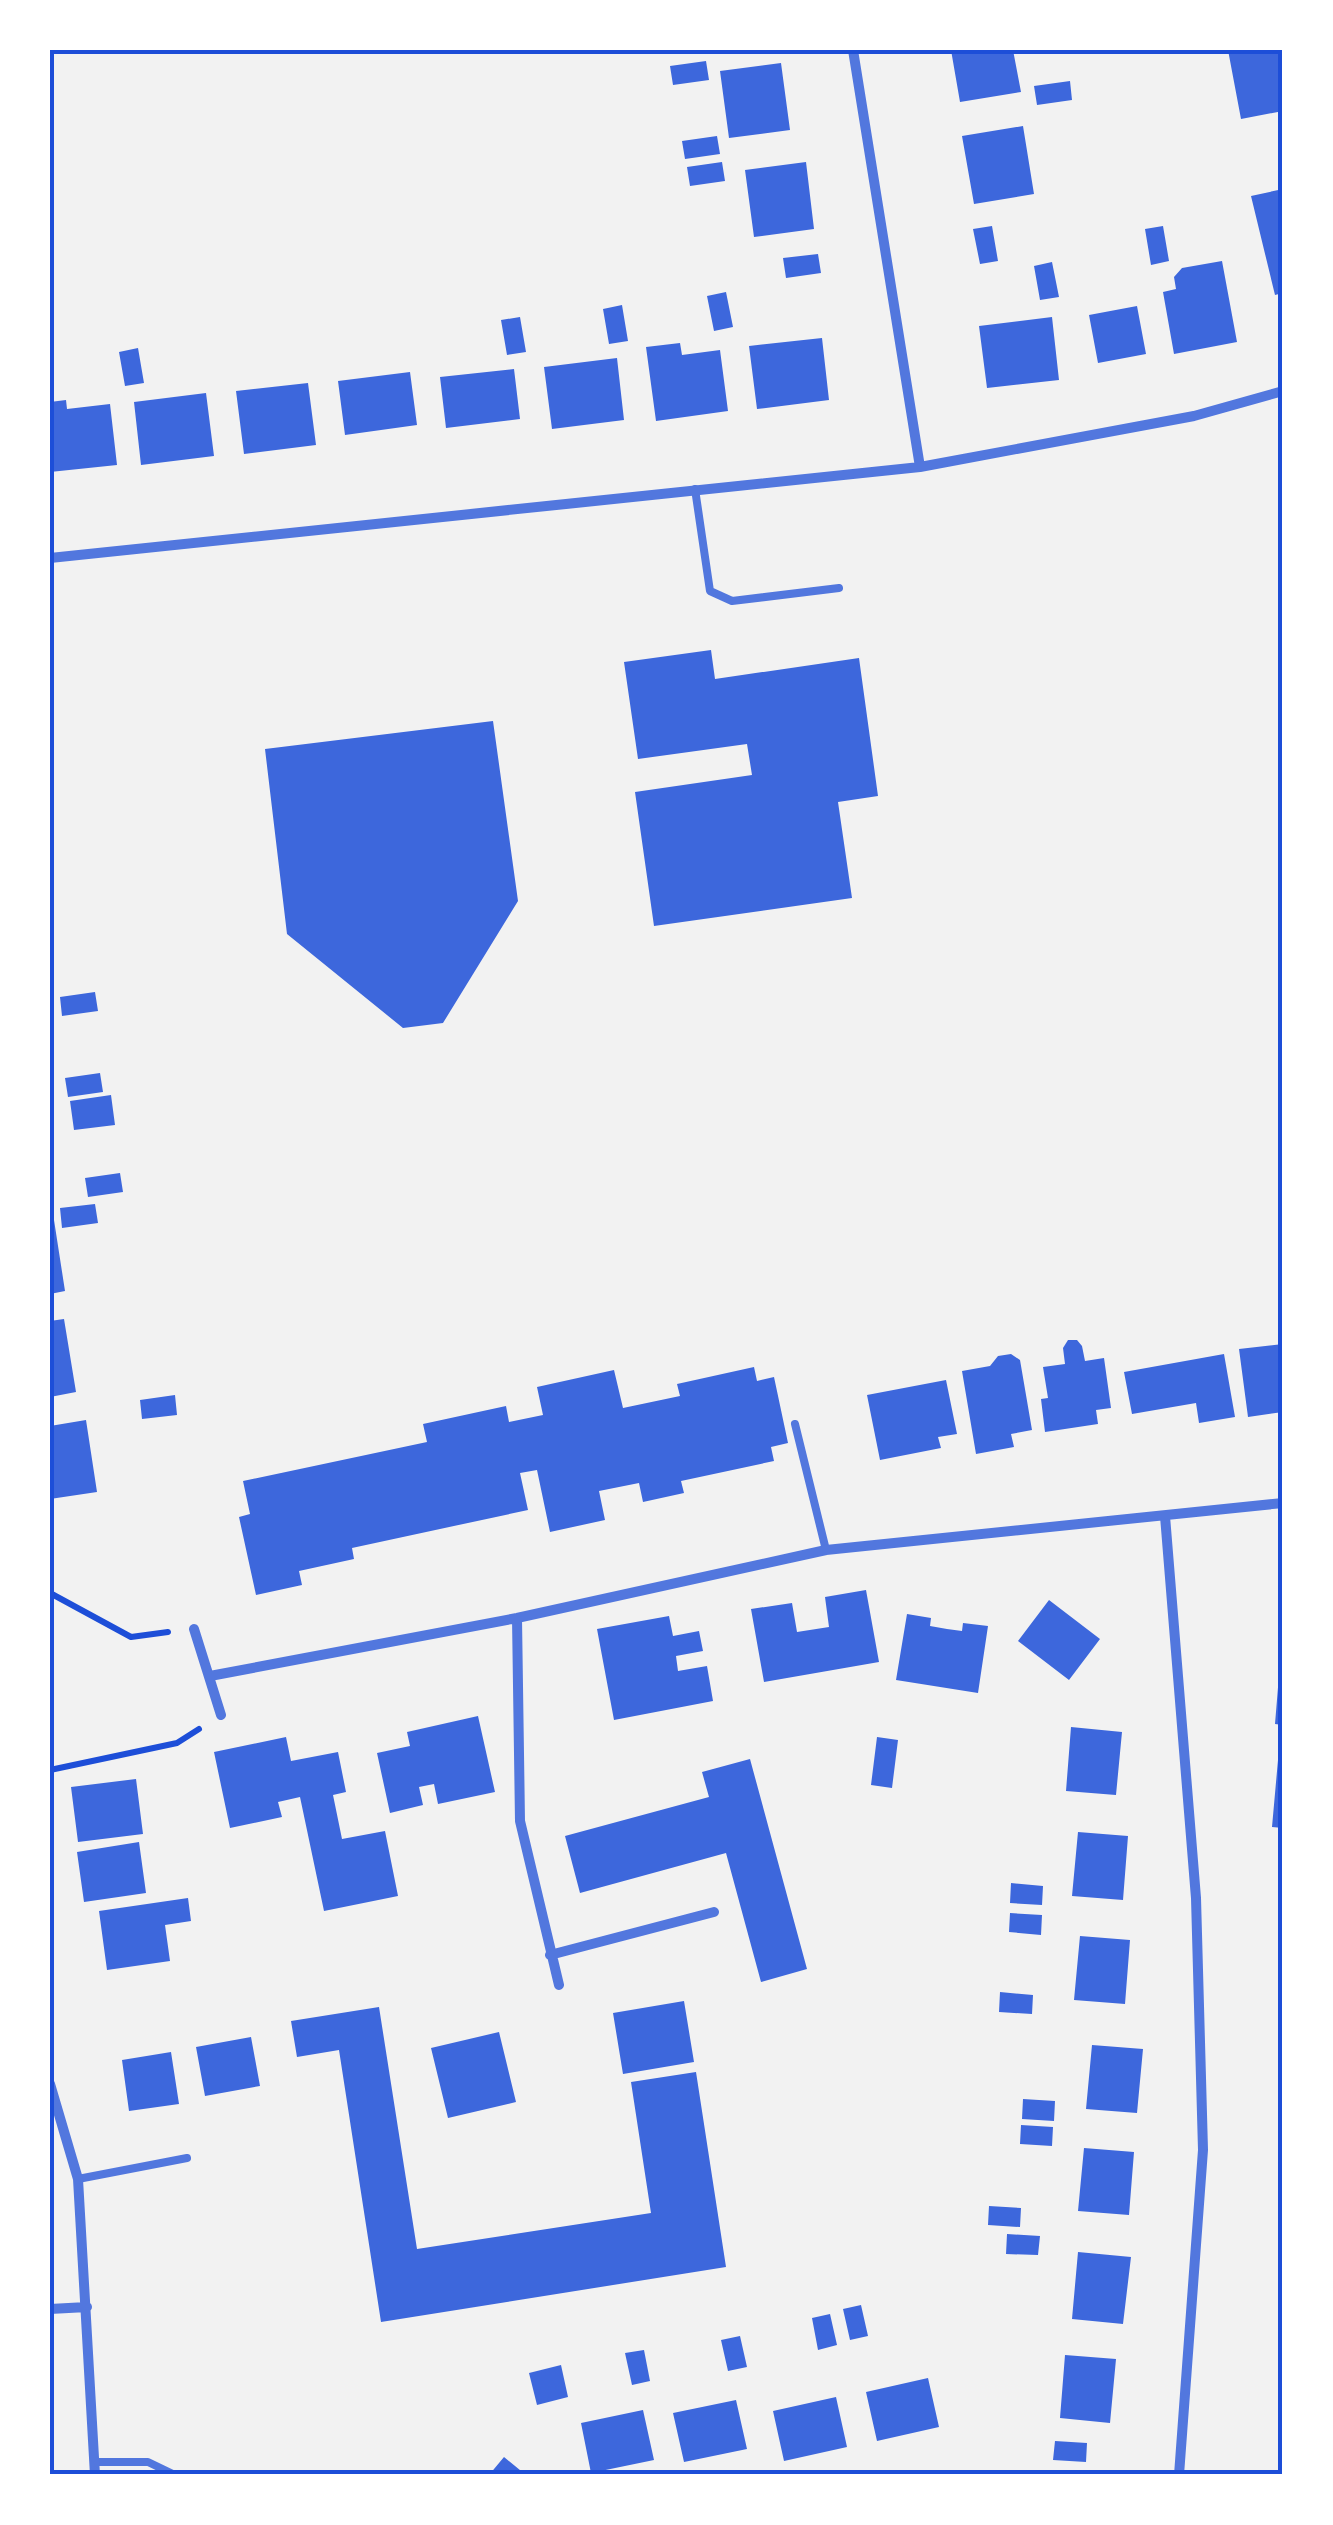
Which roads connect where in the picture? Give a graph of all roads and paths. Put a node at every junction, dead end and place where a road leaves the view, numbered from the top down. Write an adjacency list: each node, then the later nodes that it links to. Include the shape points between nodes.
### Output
1 (853, 50): 3 (street)
2 (1283, 391): 3 (street, via 1194,416)
3 (920, 467): 4 (street)
4 (695, 490): 5 (street); 6 (lane, via 710,591 732,601)
5 (50, 558)
6 (839, 588)
7 (796, 1424): 10 (lane)
8 (1283, 1503): 9 (street)
9 (1165, 1516): 10 (street); 28 (street, via 1196,1898 1203,2150)
10 (826, 1550): 12 (street)
11 (50, 1593): 13 (path, via 131,1636)
12 (517, 1618): 14 (street); 18 (street, via 520,1821)
13 (194, 1628): 14 (street)
14 (210, 1676): 15 (street)
15 (221, 1715): 16 (path, via 176,1742)
16 (50, 1770)
17 (714, 1912): 18 (street)
18 (550, 1955): 19 (street)
19 (559, 1985)
20 (50, 2084): 22 (street)
21 (187, 2158): 22 (lane)
22 (78, 2179): 23 (street)
23 (87, 2307): 24 (street); 25 (street)
24 (50, 2309)
25 (94, 2462): 26 (street); 27 (lane, via 148,2462)
26 (95, 2475)
27 (174, 2475)
28 (1180, 2475)

